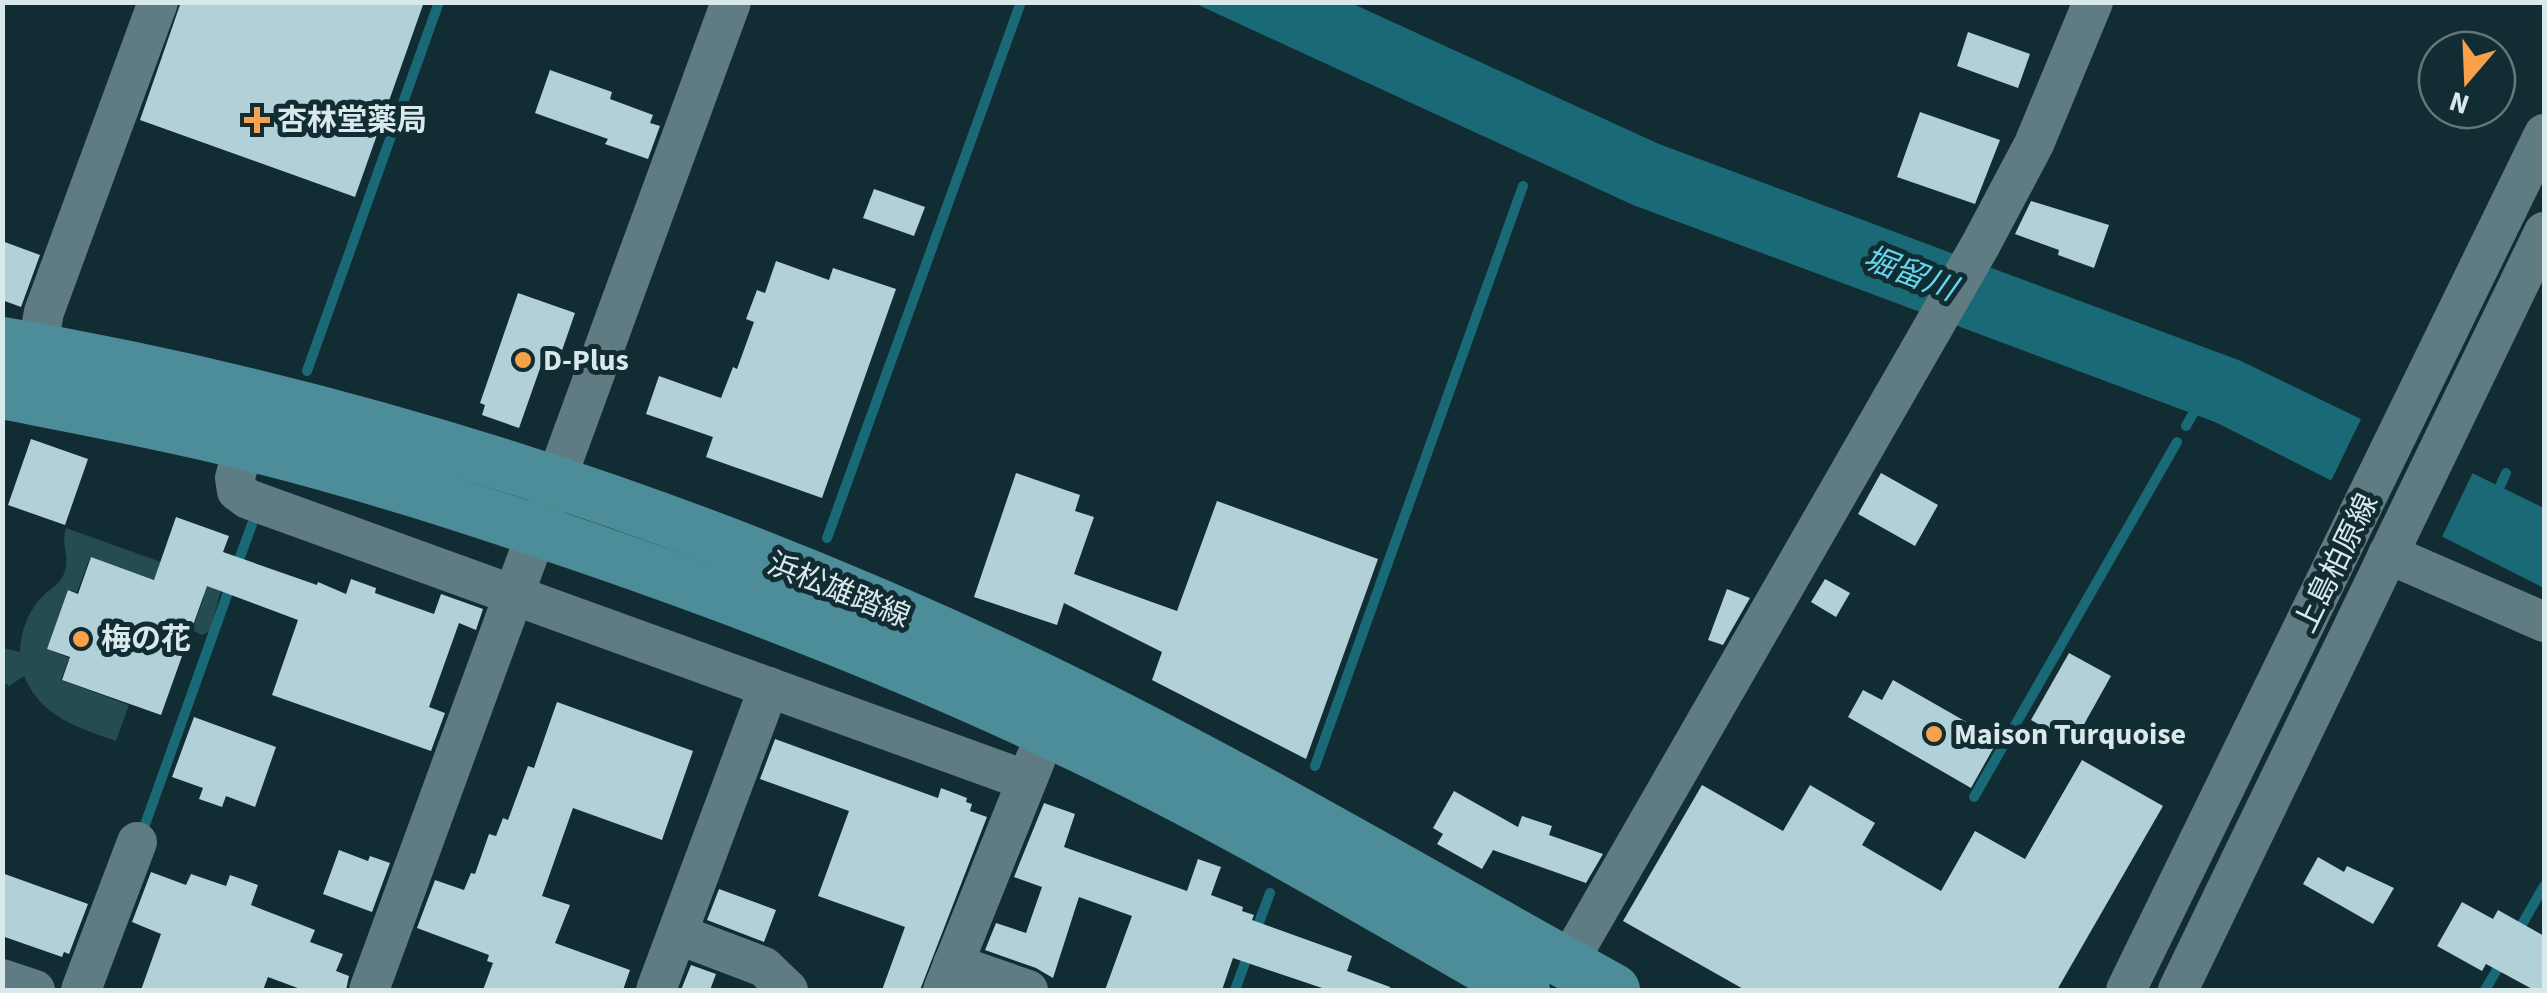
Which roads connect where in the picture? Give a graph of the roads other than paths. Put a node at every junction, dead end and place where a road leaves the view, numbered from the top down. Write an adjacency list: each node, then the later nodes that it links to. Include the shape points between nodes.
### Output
1 (158, 2): 6 (street, via 44,312)
2 (732, 2): 8 (street)
3 (2093, 2): 18 (street, via 2034,144 1930,335)
4 (2544, 134): 27 (street, 上島柏原線)
5 (2544, 232): 9 (street, 上島柏原線)
6 (10, 378): 7 (main road, 浜松雄踏線); 8 (main road, 浜松雄踏線, via 164,374 296,406)
7 (244, 444): 8 (main road, 浜松雄踏線, via 371,478); 10 (street, via 235,478 237,491 248,499)
8 (546, 508): 10 (street); 13 (main road, 浜松雄踏線); 18 (main road, 浜松雄踏線, via 772,562 1006,662 1197,758)
9 (2393, 546): 11 (street); 28 (street, 上島柏原線)
10 (515, 594): 12 (street); 22 (street)
11 (2544, 622)
12 (769, 687): 14 (street); 16 (street)
13 (1048, 732): 14 (street); 18 (main road, 浜松雄踏線)
14 (1025, 780): 17 (street)
15 (137, 842): 21 (street)
16 (677, 934): 23 (street); 24 (street, via 764,967)
17 (948, 977): 25 (street)
18 (1545, 977): 26 (main road, 浜松雄踏線)
19 (2, 979): 20 (street)
20 (35, 990)
21 (81, 990)
22 (369, 990)
23 (656, 990)
24 (788, 990)
25 (1028, 990)
26 (1614, 990)
27 (2126, 990)
28 (2178, 990)

